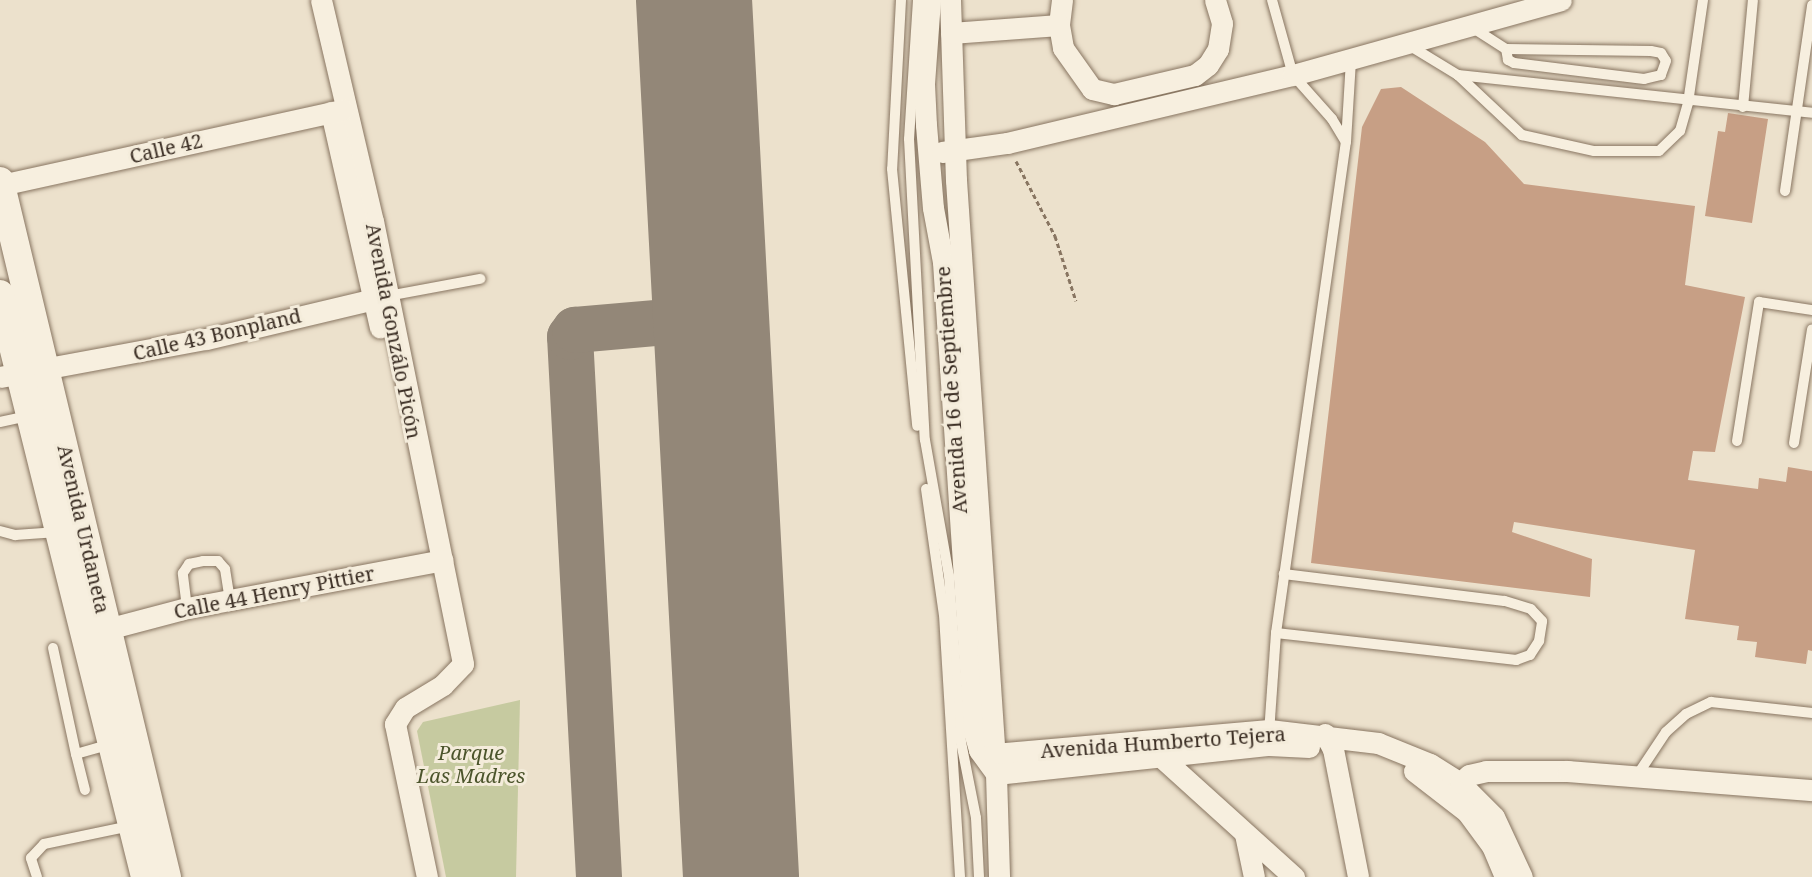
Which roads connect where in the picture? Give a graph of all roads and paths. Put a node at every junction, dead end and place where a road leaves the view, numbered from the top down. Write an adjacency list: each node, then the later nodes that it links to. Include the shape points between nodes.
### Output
1 (307, 0): 25 (street, Avenida Gonzálo Picón)
2 (321, 0): 25 (street, Avenida Gonzálo Picón)
3 (901, 0): 71 (lane, via 892,169 919,442 943,605)
4 (918, 0): 72 (lane, via 909,139 925,440 949,576 961,742 976,818)
5 (930, 0): 31 (street, Avenida 16 de Septiembre, via 924,84)
6 (950, 0): 17 (street, Avenida 16 de Septiembre)
7 (1062, 0): 15 (street)
8 (1215, 0): 15 (street, via 1222,23 1218,49 1208,65 1195,75 1114,94 1092,89 1077,73 1063,48)
9 (1272, 0): 21 (lane)
10 (1561, 0): 13 (street)
11 (1703, 0): 23 (lane)
12 (1753, 0): 24 (lane)
13 (1536, 4): 16 (street)
14 (1812, 4): 26 (lane)
15 (1059, 25): 17 (street)
16 (1469, 26): 18 (street); 19 (lane)
17 (951, 33): 30 (street, Avenida 16 de Septiembre)
18 (1407, 44): 20 (street); 22 (lane)
19 (1506, 49): 19 (lane, via 1651,51 1661,53 1666,61 1661,75 1644,78 1514,63 1508,60)
20 (1351, 60): 21 (street); 28 (lane)
21 (1293, 75): 28 (lane, via 1332,119); 29 (street)
22 (1458, 75): 23 (lane); 23 (lane, via 1522,135 1594,150 1659,151 1680,131)
23 (1688, 103): 24 (lane)
24 (1743, 107): 26 (lane)
25 (338, 111): 32 (street, Calle 42); 36 (street, Avenida Gonzálo Picón)
26 (1796, 112): 27 (lane); 33 (lane)
27 (1812, 113)
28 (1346, 142): 48 (lane)
29 (1007, 143): 30 (street); 37 (path, via 1055,236)
30 (956, 151): 31 (street); 60 (street, Avenida 16 de Septiembre)
31 (928, 153): 60 (street, Avenida 16 de Septiembre, via 943,262 974,732 979,750)
32 (0, 183): 40 (street, Avenida Urdaneta)
33 (1785, 191)
34 (480, 279): 36 (lane)
35 (0, 294): 40 (street, Avenida Urdaneta)
36 (380, 297): 40 (street, Calle 43 Bonpland, via 206,339); 47 (street, Avenida Gonzálo Picón)
37 (1076, 301)
38 (1812, 310): 43 (lane, via 1759,302)
39 (1812, 330): 44 (lane)
40 (22, 373): 41 (street, Avenida Urdaneta); 51 (street, Avenida Urdaneta)
41 (28, 416): 42 (lane); 46 (street, Avenida Urdaneta)
42 (0, 422)
43 (1737, 441)
44 (1794, 444)
45 (0, 531): 46 (lane, via 15,536)
46 (58, 532): 51 (street, Avenida Urdaneta)
47 (438, 561): 49 (street, Calle 44 Henry Pittier); 70 (street, Avenida Gonzálo Picón, via 463,664 450,680 405,708 396,724)
48 (1284, 574): 52 (lane); 52 (lane, via 1504,601 1530,609 1542,621 1539,641 1530,655 1516,660)
49 (230, 600): 50 (street, Calle 44 Henry Pittier); 50 (lane, via 225,569 218,561 203,561 189,564 183,573)
50 (187, 608): 51 (street, Calle 44 Henry Pittier)
51 (97, 632): 57 (street, Avenida Urdaneta); 69 (street, Avenida Urdaneta)
52 (1276, 633): 55 (lane)
53 (53, 648): 58 (lane)
54 (1812, 713): 61 (lane, via 1711,702 1686,714 1666,732)
55 (1269, 737): 56 (street, Avenida Humberto Tejera); 59 (street, Avenida Humberto Tejera); 60 (street, Avenida Humberto Tejera)
56 (1329, 742): 62 (street, Avenida Humberto Tejera, via 1404,752); 76 (street); 77 (street, Avenida Humberto Tejera, via 1382,757 1435,783 1467,812 1492,846)
57 (114, 743): 58 (lane); 65 (street, Avenida Urdaneta)
58 (76, 754): 63 (lane)
59 (1160, 756): 60 (street, Avenida Humberto Tejera); 66 (street)
60 (995, 764): 73 (street, Avenida 16 de Septiembre)
61 (1636, 777): 62 (street, via 1486,771 1469,775); 64 (street)
62 (1460, 783): 78 (street, Avenida Humberto Tejera, via 1494,817)
63 (86, 790)
64 (1812, 790)
65 (133, 826): 67 (lane, via 44,844 31,858); 68 (street, Avenida Urdaneta)
66 (1245, 834): 74 (street); 75 (street)
67 (37, 877)
68 (145, 877)
69 (167, 877)
70 (427, 877)
71 (960, 877)
72 (980, 877)
73 (999, 877)
74 (1254, 877)
75 (1294, 877)
76 (1358, 877)
77 (1505, 877)
78 (1522, 877)

